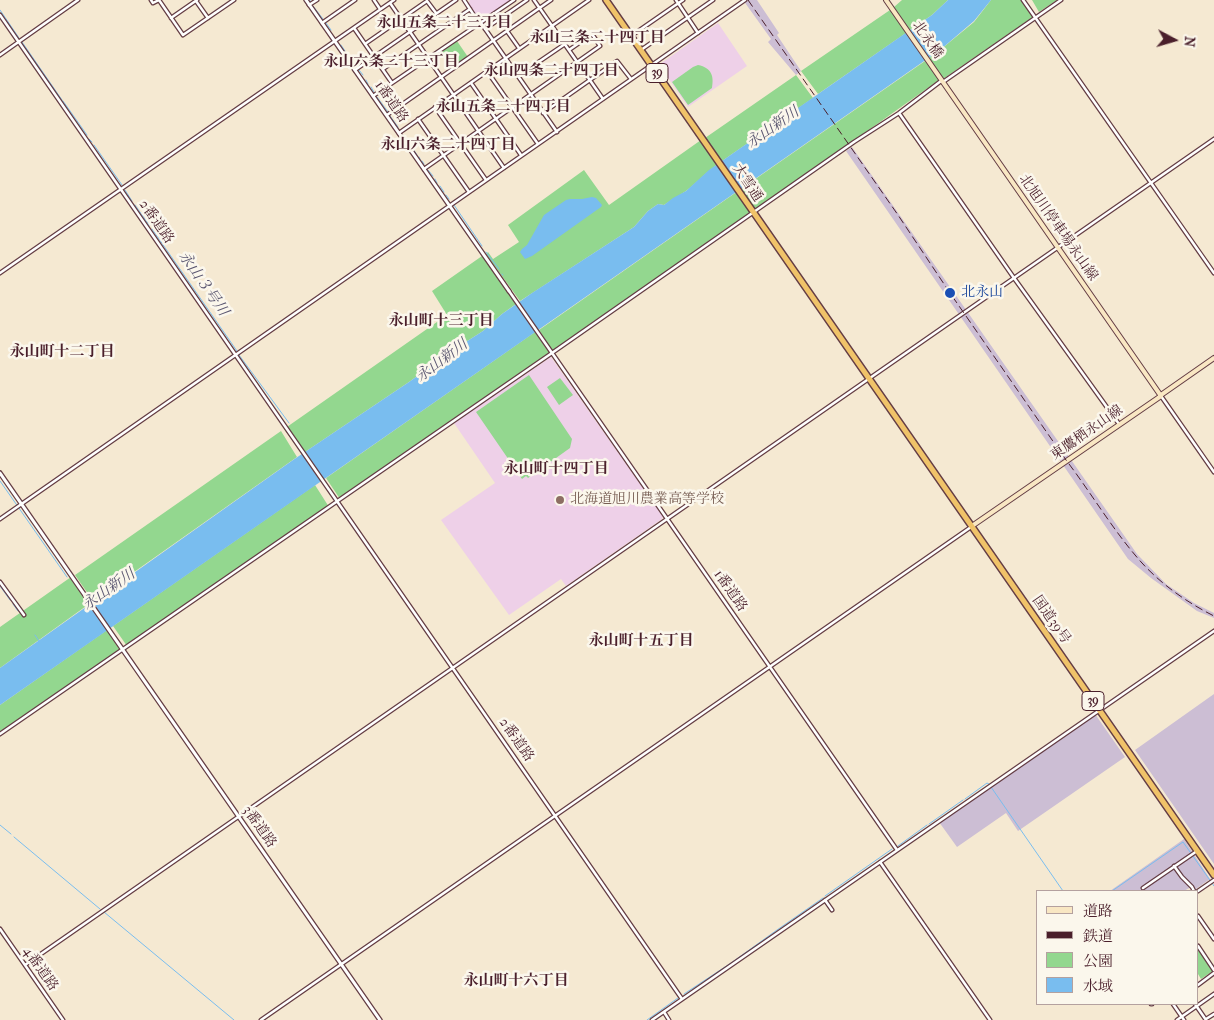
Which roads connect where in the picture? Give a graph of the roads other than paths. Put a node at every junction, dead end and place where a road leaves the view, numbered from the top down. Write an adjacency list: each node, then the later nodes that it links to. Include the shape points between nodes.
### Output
1 (78, 0): 52 (street)
2 (151, 0): 3 (street, via 153,3)
3 (159, 0): 36 (street)
4 (196, 0): 36 (street); 37 (street)
5 (226, 0): 29 (street)
6 (234, 0): 29 (street)
7 (306, 0): 30 (street, 1番道路)
8 (317, 0): 30 (street)
9 (355, 0): 41 (street)
10 (374, 0): 32 (street)
11 (394, 0): 28 (street)
12 (427, 0): 34 (street); 40 (street)
13 (456, 0): 34 (street)
14 (464, 0): 33 (street)
15 (514, 0): 42 (street)
16 (527, 0): 45 (street)
17 (534, 0): 31 (street)
18 (551, 0): 31 (street)
19 (589, 0): 43 (street)
20 (606, 0): 49 (highway, 大雪通 / 39)
21 (682, 0): 27 (street)
22 (713, 0): 38 (street)
23 (886, 0): 68 (main road, 北永橋)
24 (1023, 0): 39 (street)
25 (1061, 0): 39 (street)
26 (743, 1): 48 (street)
27 (677, 2): 38 (street); 49 (street)
28 (390, 3): 32 (street); 40 (street)
29 (228, 4): 37 (street)
30 (309, 5): 41 (street, 1番道路)
31 (540, 8): 43 (street); 46 (street)
32 (380, 9): 44 (street)
33 (470, 9): 42 (street); 55 (street)
34 (436, 14): 47 (street)
35 (0, 15): 52 (street, 2番道路)
36 (171, 18): 37 (street, via 183,35)
37 (208, 18)
38 (688, 18): 48 (street); 58 (street)
39 (1036, 18): 73 (street); 98 (street)
40 (401, 19): 47 (street); 53 (street)
41 (322, 23): 50 (street, 1番道路)
42 (480, 23): 45 (street); 61 (street)
43 (552, 26): 54 (street); 56 (street)
44 (354, 28): 50 (street); 53 (street)
45 (485, 29): 51 (street)
46 (508, 31): 51 (street); 56 (street)
47 (410, 32): 55 (street); 60 (street)
48 (698, 33): 64 (street)
49 (631, 36): 58 (highway, 大雪通 / 39)
50 (335, 41): 65 (street, 1番道路); 99 (street)
51 (493, 41): 62 (street); 70 (street)
52 (18, 42): 59 (street); 99 (street, 2番道路)
53 (365, 44): 60 (street)
54 (565, 44): 57 (street); 69 (street)
55 (419, 45): 61 (street); 66 (street)
56 (520, 48): 62 (street)
57 (569, 50): 63 (street); 63 (street, via 592,34 600,46)
58 (641, 50): 64 (highway, 大雪通 / 39)
59 (0, 54)
60 (374, 57): 65 (street); 66 (street)
61 (428, 58): 70 (street); 74 (street)
62 (506, 58): 67 (street); 69 (street)
63 (577, 62): 72 (street); 76 (street)
64 (652, 65): 71 (street); 102 (highway, 大雪通 / 39)
65 (355, 70): 78 (street, 1番道路)
66 (383, 70): 74 (street)
67 (487, 71): 75 (street); 81 (street)
68 (937, 75): 73 (main road, 北旭川停車場永山線)
69 (518, 76): 76 (street)
70 (441, 77): 77 (street); 84 (street)
71 (631, 79): 72 (street, via 618,61); 79 (street)
72 (590, 80): 79 (street); 82 (street)
73 (942, 82): 83 (street); 103 (main road, 北旭川停車場永山線)
74 (392, 83): 78 (street)
75 (471, 83): 77 (street); 86 (street)
76 (531, 94): 81 (street); 82 (street)
77 (453, 95): 80 (street); 87 (street)
78 (373, 96): 84 (street, 1番道路)
79 (603, 99): 89 (street)
80 (436, 107): 85 (street); 91 (street)
81 (513, 107): 86 (street); 92 (street)
82 (543, 112): 89 (street)
83 (898, 112): 102 (street); 106 (street)
84 (387, 115): 88 (street, 1番道路)
85 (418, 119): 88 (street); 93 (street)
86 (496, 119): 87 (street); 94 (street)
87 (478, 131): 91 (street); 95 (street)
88 (399, 132): 96 (street, 1番道路)
89 (557, 132): 92 (street)
90 (1214, 139): 98 (street)
91 (461, 144): 93 (street); 97 (street)
92 (538, 144): 94 (street)
93 (443, 155): 96 (street); 100 (street)
94 (521, 156): 95 (street)
95 (504, 168): 97 (street)
96 (424, 169): 101 (street, 1番道路)
97 (486, 180): 100 (street)
98 (1151, 183): 103 (street); 105 (street)
99 (121, 189): 104 (street); 109 (street, 2番道路)
100 (469, 192): 101 (street)
101 (450, 206): 107 (street, 1番道路); 109 (street)
102 (754, 212): 108 (street); 111 (highway, 大雪通 / 39)
103 (1058, 248): 106 (street); 112 (main road, 北旭川停車場永山線)
104 (0, 273)
105 (1214, 273)
106 (1014, 278): 111 (street); 113 (street)
107 (509, 291): 108 (street, 1番道路)
108 (552, 353): 116 (street); 119 (street, 1番道路)
109 (236, 354): 116 (street, 2番道路); 117 (street)
110 (1214, 358): 112 (main road, 東鷹栖永山線)
111 (870, 378): 119 (street); 120 (highway, 国道39号 / 39)
112 (1161, 395): 113 (main road, 東鷹栖永山線); 114 (street)
113 (1119, 424): 120 (main road, 東鷹栖永山線)
114 (1214, 472)
115 (0, 473): 117 (street)
116 (337, 501): 124 (street); 126 (street, 2番道路)
117 (19, 506): 118 (street); 124 (street, 3番道路)
118 (0, 519)
119 (667, 519): 125 (street, 1番道路); 126 (street)
120 (972, 526): 125 (street); 127 (highway, 国道39号 / 39)
121 (0, 582): 122 (street)
122 (24, 615)
123 (1214, 631): 127 (street)
124 (121, 648): 128 (street); 129 (street, 3番道路)
125 (770, 667): 130 (street); 131 (street, 1番道路)
126 (453, 668): 129 (street); 130 (street, 2番道路)
127 (1099, 710): 131 (street); 132 (highway, 国道39号 / 39)
128 (0, 734)
129 (238, 816): 146 (street, 3番道路); 147 (street)
130 (556, 816): 146 (street); 152 (street, 2番道路)
131 (897, 850): 133 (street)
132 (1197, 851): 134 (street); 135 (highway, 国道39号 / 39)
133 (880, 862): 140 (street); 164 (street)
134 (1174, 866): 137 (street); 138 (street)
135 (1214, 875)
136 (1214, 880): 139 (street)
137 (1143, 888)
138 (1195, 890)
139 (1198, 890)
140 (825, 900): 141 (street); 152 (street)
141 (832, 910)
142 (1199, 917): 144 (street)
143 (0, 929): 147 (street, 4番道路)
144 (1214, 939)
145 (1199, 948): 148 (street)
146 (341, 964): 160 (street); 161 (street, 3番道路)
147 (25, 965): 159 (street, 4番道路)
148 (1214, 972): 150 (street)
149 (1199, 979): 150 (street)
150 (1201, 982)
151 (1214, 994): 153 (street)
152 (682, 999): 156 (street)
153 (1199, 1003)
154 (1174, 1005): 158 (street)
155 (1196, 1005): 158 (street); 166 (street)
156 (664, 1012): 162 (street); 163 (street)
157 (1214, 1014): 166 (street)
158 (1183, 1018): 165 (street)
159 (63, 1020)
160 (261, 1020)
161 (380, 1020)
162 (652, 1020)
163 (670, 1020)
164 (990, 1020)
165 (1177, 1020)
166 (1206, 1020)

